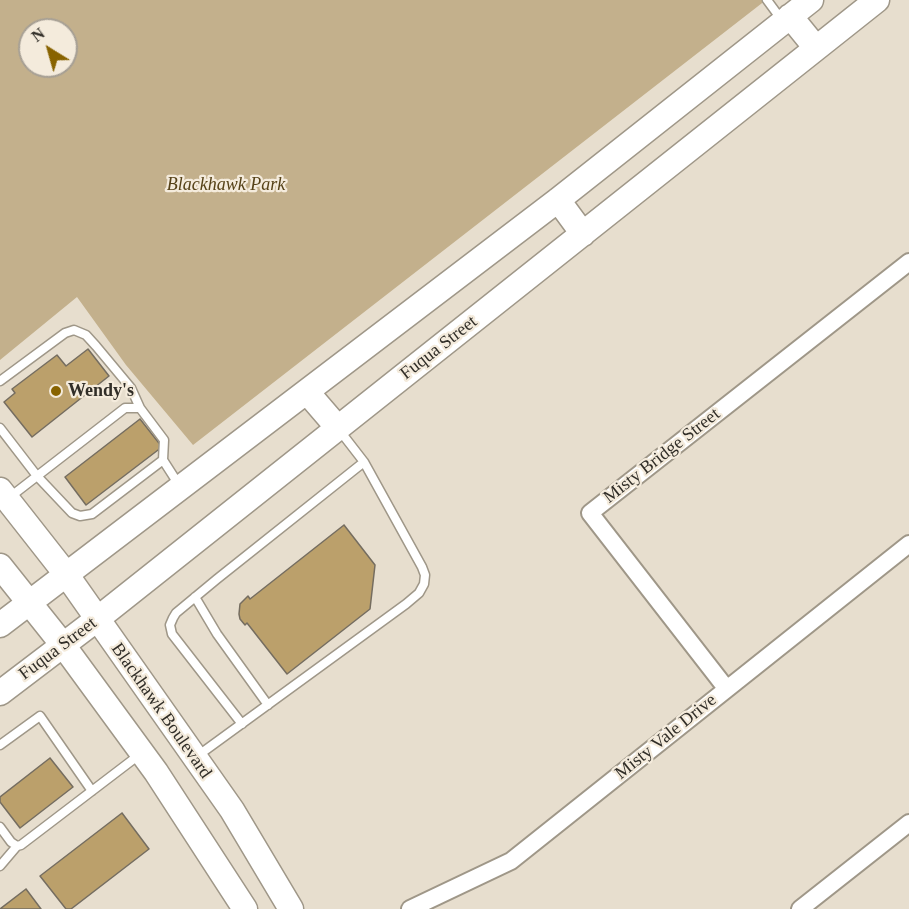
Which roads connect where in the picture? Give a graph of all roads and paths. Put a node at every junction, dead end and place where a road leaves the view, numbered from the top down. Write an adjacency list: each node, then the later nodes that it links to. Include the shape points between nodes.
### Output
1 (767, 0): 4 (lane)
2 (811, 0): 4 (main road)
3 (877, 0): 5 (main road, Fuqua Street)
4 (787, 19): 5 (main road); 6 (main road)
5 (816, 48): 7 (main road, Fuqua Street)
6 (558, 200): 7 (main road); 10 (main road)
7 (583, 234): 13 (main road, Fuqua Street)
8 (909, 262): 27 (street, Misty Bridge Street, via 590,513)
9 (0, 381): 11 (lane, via 74,330 86,334 131,388)
10 (308, 392): 13 (main road); 17 (main road)
11 (140, 408): 14 (lane, via 165,440); 16 (lane, via 125,408)
12 (0, 428): 16 (lane)
13 (338, 428): 15 (lane); 24 (main road, Fuqua Street)
14 (163, 460): 16 (lane, via 92,514 80,516 72,513); 17 (lane)
15 (364, 462): 22 (lane); 29 (lane, via 422,567 424,584 406,604)
16 (38, 476): 18 (lane)
17 (180, 488): 21 (main road)
18 (3, 495): 21 (main road, Blackhawk Boulevard)
19 (909, 544): 27 (street, Misty Vale Drive)
20 (0, 566): 23 (main road)
21 (66, 574): 23 (main road); 24 (main road, Blackhawk Boulevard)
22 (195, 597): 29 (lane); 30 (lane, via 173,618 172,634)
23 (30, 602): 25 (main road); 26 (main road)
24 (96, 620): 26 (main road, Fuqua Street); 33 (main road, Blackhawk Boulevard)
25 (0, 625)
26 (63, 645): 28 (main road, Fuqua Street); 32 (main road)
27 (726, 688): 41 (street, Misty Vale Drive, via 511,861)
28 (0, 693)
29 (268, 705): 30 (lane)
30 (242, 724): 33 (lane)
31 (0, 745): 34 (lane, via 40,716)
32 (142, 753): 34 (lane); 39 (main road)
33 (195, 758): 40 (main road, Blackhawk Boulevard, via 232,810)
34 (92, 791): 37 (lane)
35 (909, 823): 42 (street)
36 (0, 827): 37 (lane)
37 (17, 846): 38 (lane)
38 (0, 866)
39 (244, 909)
40 (291, 909)
41 (410, 909)
42 (800, 909)

